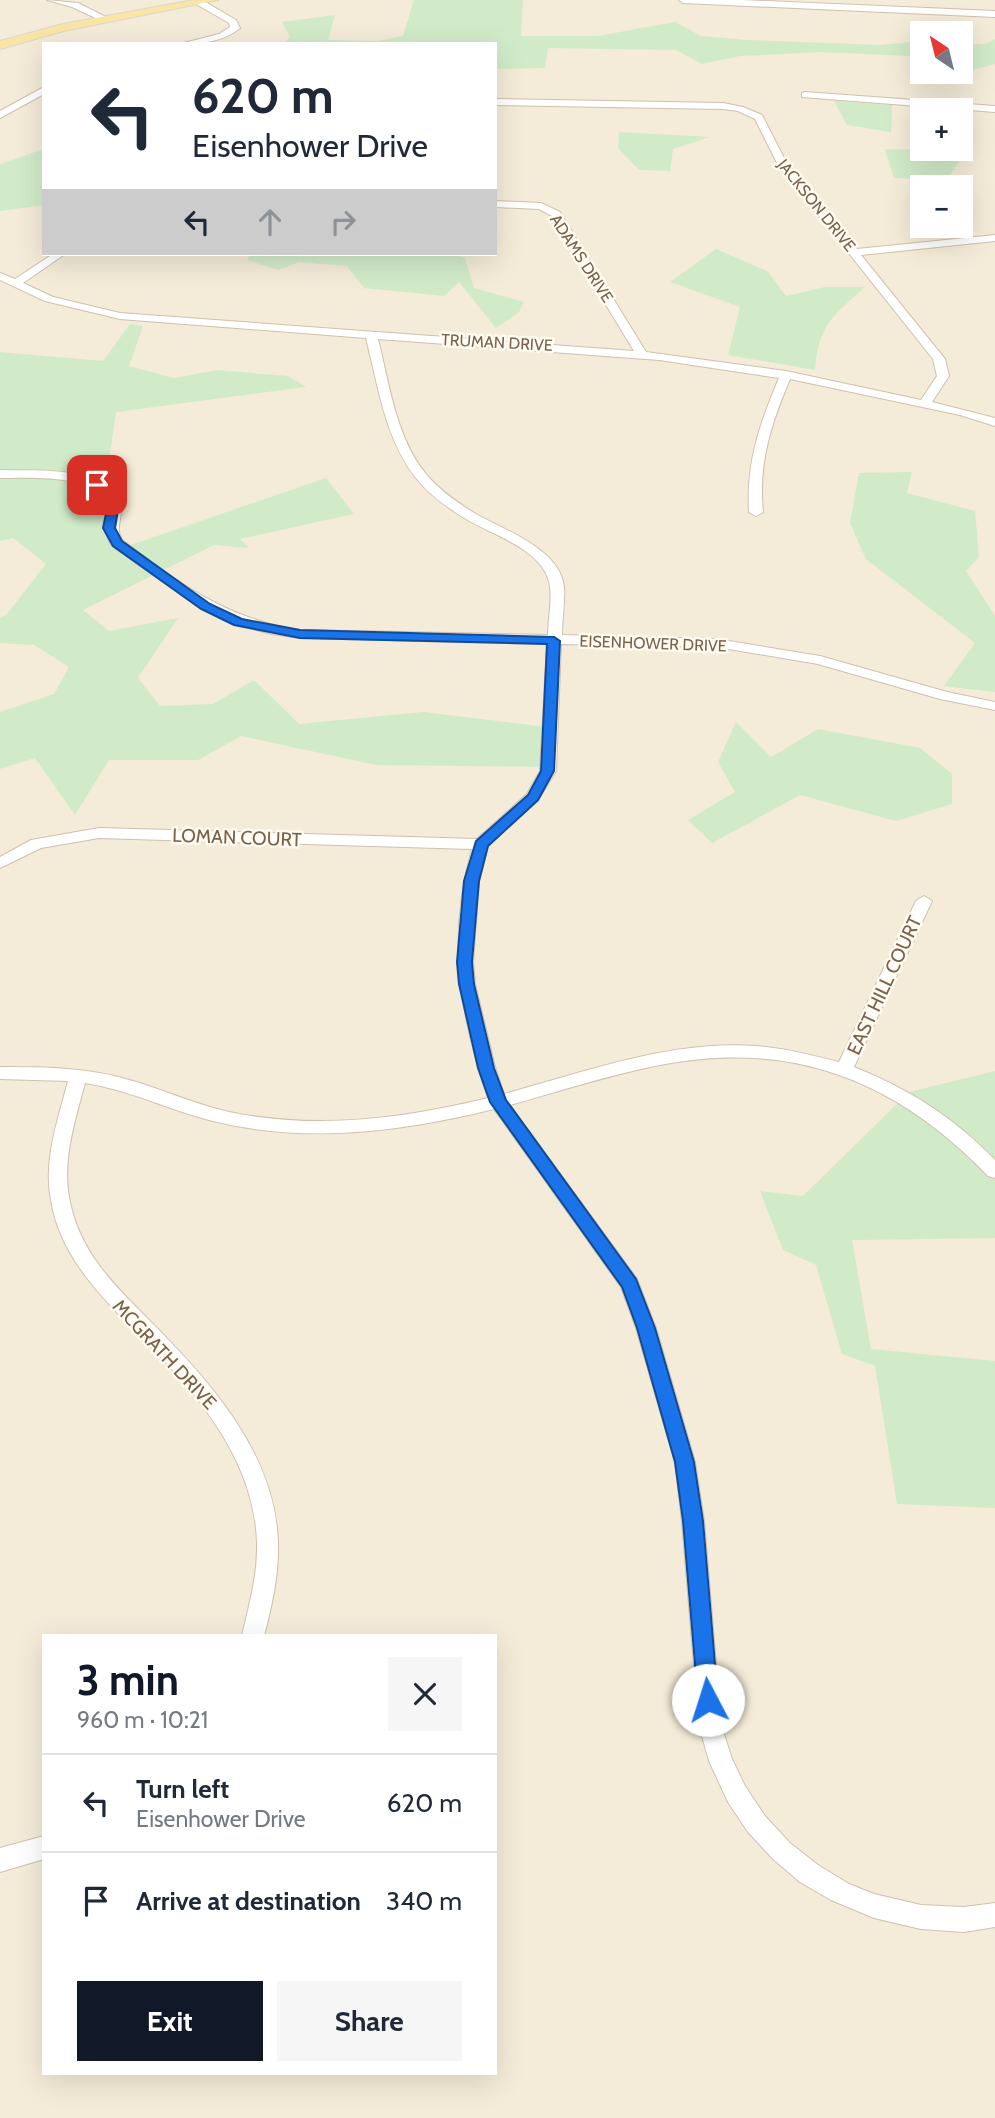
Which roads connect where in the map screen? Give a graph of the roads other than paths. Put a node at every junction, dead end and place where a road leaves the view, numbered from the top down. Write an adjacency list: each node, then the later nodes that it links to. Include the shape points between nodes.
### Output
1 (51, 0): 6 (street)
2 (684, 0): 4 (street)
3 (206, 1): 6 (main road); 7 (street, via 233,22 234,28 222,36)
4 (736, 1): 5 (street)
5 (995, 14)
6 (105, 19): 8 (main road)
7 (194, 42)
8 (0, 45)
9 (42, 93): 13 (street)
10 (805, 95): 12 (street)
11 (497, 102): 16 (street, JACKSON DRIVE, via 723,106 751,112 765,123 781,161)
12 (995, 109)
13 (0, 115)
14 (497, 204): 21 (street, ADAMS DRIVE, via 541,206 556,214)
15 (995, 237): 16 (street)
16 (855, 252): 23 (street, JACKSON DRIVE, via 939,359 943,376)
17 (57, 256): 19 (street)
18 (0, 276): 19 (street, TRUMAN DRIVE)
19 (15, 284): 20 (street, TRUMAN DRIVE, via 70,305 120,316)
20 (371, 334): 21 (street, TRUMAN DRIVE); 27 (street, via 400,438 420,474 463,511 524,543 553,574 557,585)
21 (642, 354): 22 (street, TRUMAN DRIVE)
22 (786, 375): 23 (street, TRUMAN DRIVE); 26 (street, via 756,453)
23 (924, 404): 24 (street, TRUMAN DRIVE)
24 (995, 422)
25 (0, 474): 27 (street, EISENHOWER DRIVE, via 61,476 97,485 114,504 109,528 117,543 206,607 238,622 300,634)
26 (756, 512)
27 (554, 641): 28 (street, EISENHOWER DRIVE, via 687,641 754,648 820,660); 29 (street, via 548,771 533,797)
28 (995, 706)
29 (481, 844): 30 (street, LOMAN COURT, via 99,832 37,844); 35 (street, via 471,881 465,962 486,1068)
30 (0, 863)
31 (924, 901): 32 (street, EAST HILL COURT)
32 (844, 1069): 35 (street, via 761,1053 695,1054); 36 (street, via 928,1109 952,1126)
33 (0, 1073): 34 (street)
34 (78, 1076): 35 (street, via 138,1088 231,1118 301,1127 374,1125); 37 (street, MCGRATH DRIVE, via 59,1160 66,1226 94,1277 210,1400 246,1453 257,1483 267,1549 265,1584)
35 (499, 1102): 40 (street, via 630,1284 646,1328 685,1462 710,1726 728,1782 745,1811 770,1842 798,1866 861,1902 929,1918)
36 (995, 1171)
37 (253, 1634)
38 (42, 1848): 39 (street)
39 (0, 1860)
40 (995, 1915)

